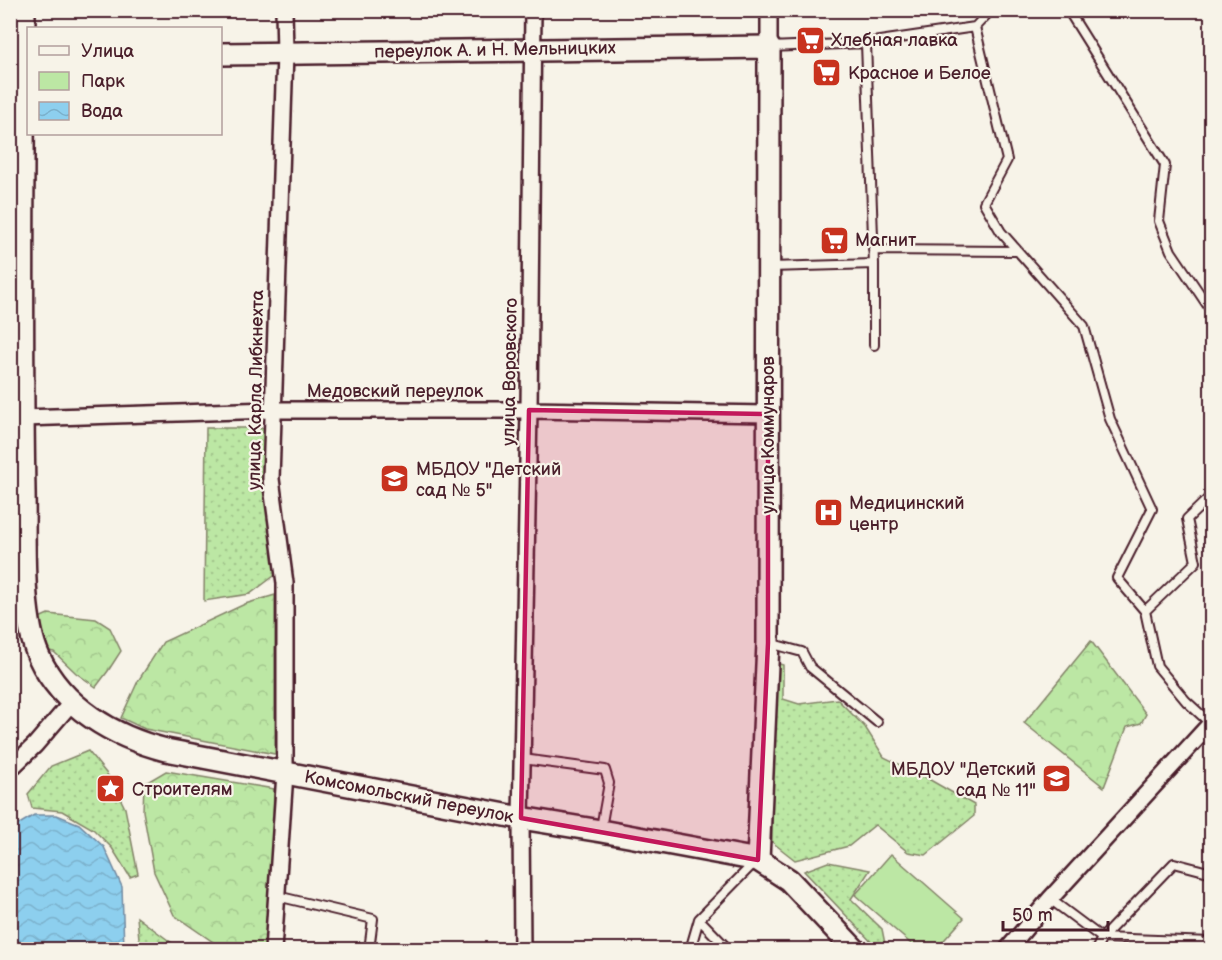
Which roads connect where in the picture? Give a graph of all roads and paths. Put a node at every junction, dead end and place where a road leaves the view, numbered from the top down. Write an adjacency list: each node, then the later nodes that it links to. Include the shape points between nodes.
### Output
1 (24, 10): 13 (street, Комсомольский переулок)
2 (284, 10): 11 (street, улица Карла Либкнехта)
3 (533, 10): 10 (street, улица Воровского)
4 (769, 10): 9 (street, улица Коммунаров)
5 (991, 10): 7 (lane)
6 (1068, 10): 18 (lane, via 1165,165 1159,221 1171,251)
7 (975, 27): 8 (lane); 15 (lane, via 1007,160 984,203)
8 (866, 43): 9 (lane); 14 (lane)
9 (769, 47): 10 (street, переулок А. и Н. Мельницких); 17 (street, улица Коммунаров)
10 (534, 49): 11 (street, переулок А. и Н. Мельницких); 21 (street, улица Воровского)
11 (285, 53): 12 (street, переулок А. и Н. Мельницких); 20 (street, улица Карла Либкнехта)
12 (222, 54)
13 (26, 57): 23 (street, Комсомольский переулок)
14 (873, 250): 15 (lane); 16 (lane)
15 (1017, 251): 25 (lane, via 1084,326 1110,419 1152,509 1117,578)
16 (874, 264): 17 (lane); 19 (lane)
17 (768, 267): 22 (street, улица Коммунаров)
18 (1212, 312)
19 (874, 345)
20 (272, 410): 21 (street, Медовский переулок); 23 (street, Медовский переулок); 32 (street, улица Карла Либкнехта, via 271,479 285,583)
21 (529, 410): 22 (street, Медовский переулок); 30 (street, улица Воровского)
22 (768, 414): 26 (street, улица Коммунаров)
23 (23, 418): 27 (street, Комсомольский переулок, via 26,588 31,634 48,674)
24 (1212, 495): 25 (lane, via 1187,519 1196,562)
25 (1145, 611): 29 (lane, via 1157,666 1186,701)
26 (768, 643): 28 (lane, via 802,652 810,667); 35 (street, улица Коммунаров)
27 (72, 702): 31 (street); 32 (street, Комсомольский переулок, via 105,726 145,744)
28 (877, 722)
29 (1211, 722): 38 (street, via 1117,817)
30 (523, 759): 33 (street, улица Воровского); 34 (lane, via 605,770 609,783)
31 (10, 769)
32 (285, 772): 33 (street, Комсомольский переулок); 37 (street, улица Карла Либкнехта)
33 (521, 818): 34 (street, Комсомольский переулок); 44 (street, улица Воровского)
34 (601, 831): 35 (street, Комсомольский переулок)
35 (758, 860): 39 (lane); 47 (street, via 789,880)
36 (1212, 873): 40 (lane, via 1174,863)
37 (277, 896): 42 (street, улица Карла Либкнехта); 43 (lane, via 373,919)
38 (1050, 899): 40 (lane); 48 (street)
39 (699, 919): 45 (lane); 46 (lane)
40 (1102, 938): 41 (lane); 49 (lane)
41 (1212, 942)
42 (273, 950)
43 (369, 950)
44 (522, 950)
45 (690, 950)
46 (729, 950)
47 (855, 950)
48 (1007, 950)
49 (1096, 950)

